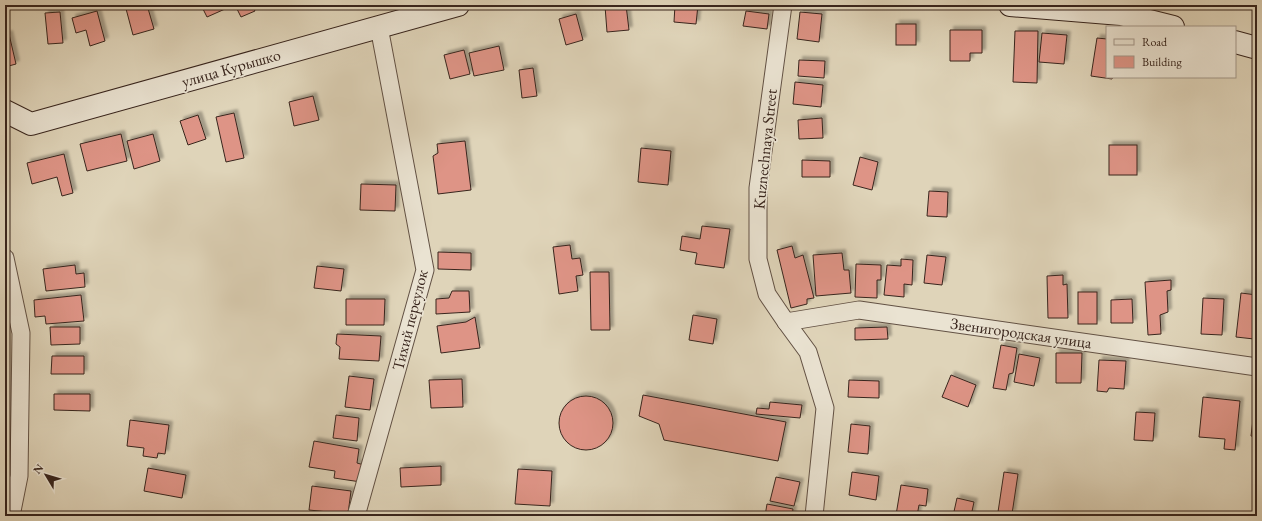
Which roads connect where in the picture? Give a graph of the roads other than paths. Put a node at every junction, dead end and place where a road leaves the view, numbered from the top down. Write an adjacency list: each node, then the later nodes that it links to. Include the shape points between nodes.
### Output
1 (458, 5): 4 (street, улица Курышко)
2 (783, 5): 10 (street, Kuznechnaya Street, via 758,188 758,260 767,294)
3 (1010, 5): 5 (street, via 1122,14)
4 (379, 26): 8 (street, улица Курышко, via 31,124); 13 (street, Тихий переулок, via 425,270)
5 (1169, 26)
6 (1236, 42): 7 (street)
7 (1257, 48)
8 (5, 111)
9 (5, 258): 12 (street, via 21,333 19,476)
10 (786, 322): 11 (street, Звенигородская улица, via 859,310); 14 (street, Kuznechnaya Street, via 808,352 825,408)
11 (1257, 367)
12 (11, 516)
13 (356, 516)
14 (814, 516)

